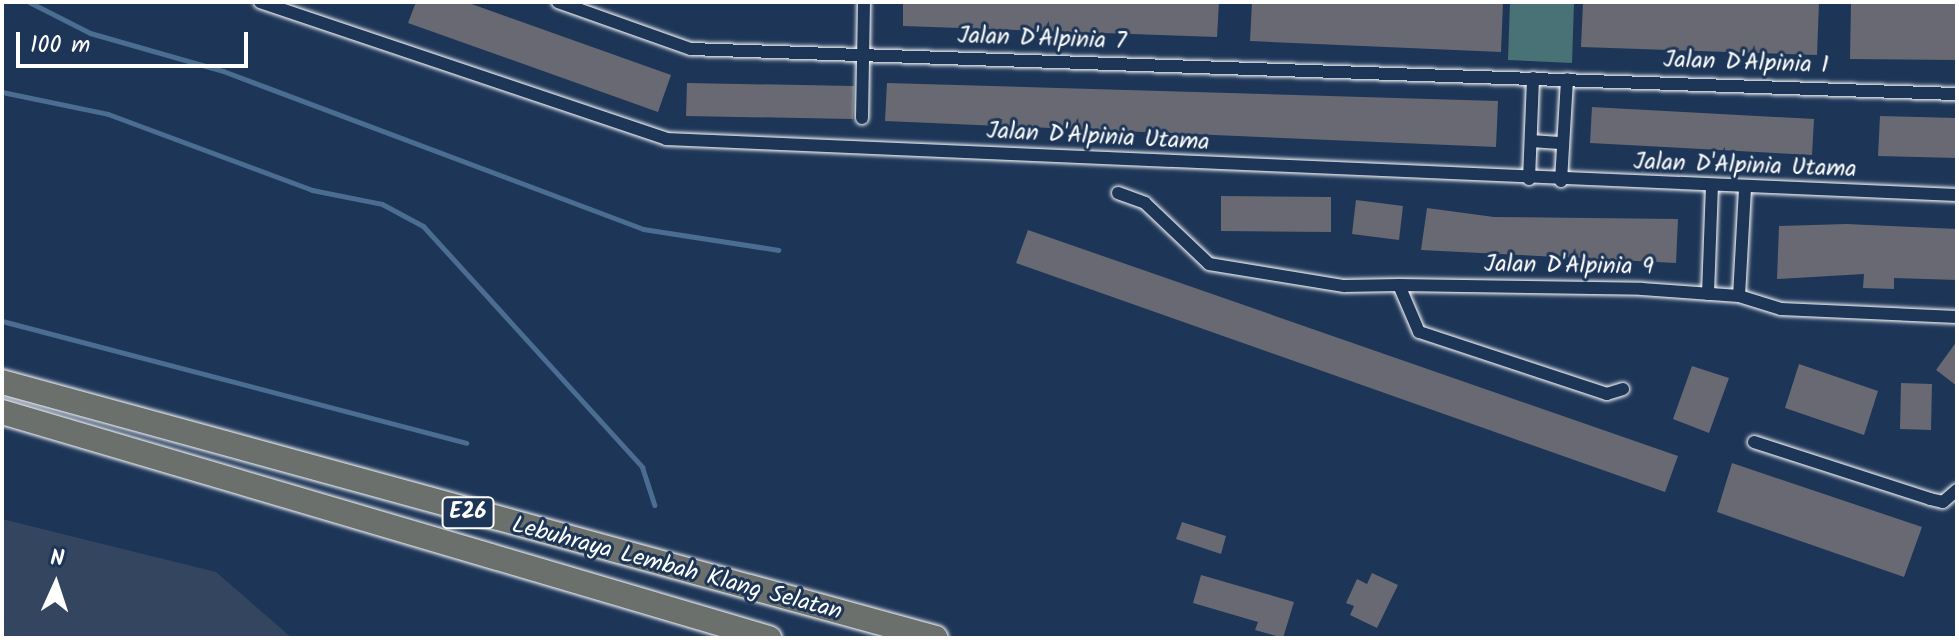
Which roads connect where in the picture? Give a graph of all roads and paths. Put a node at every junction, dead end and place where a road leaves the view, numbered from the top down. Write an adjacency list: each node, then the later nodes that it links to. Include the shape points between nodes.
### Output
1 (260, 2): 11 (street, Jalan D'Alpinia Utama, via 666,139)
2 (558, 2): 4 (street, Jalan D'Alpinia 7, via 691,49)
3 (864, 2): 4 (street)
4 (863, 55): 5 (street, Jalan D'Alpinia 7); 8 (street)
5 (1533, 78): 6 (street, Jalan D'Alpinia 1); 9 (street)
6 (1567, 79): 7 (street, Jalan D'Alpinia 1); 10 (street)
7 (1957, 94)
8 (862, 118)
9 (1531, 141): 10 (street); 11 (street)
10 (1563, 143): 12 (street)
11 (1529, 179): 12 (street, Jalan D'Alpinia Utama)
12 (1561, 181): 13 (street, Jalan D'Alpinia Utama)
13 (1712, 186): 14 (street, Jalan D'Alpinia Utama); 18 (street)
14 (1745, 188): 16 (street, Jalan D'Alpinia Utama); 19 (street)
15 (1118, 193): 17 (street, Jalan D'Alpinia 9, via 1145,203 1209,264 1329,285)
16 (1957, 195)
17 (1399, 285): 18 (street, Jalan D'Alpinia 9); 22 (street, via 1419,332 1607,394)
18 (1708, 294): 19 (street, Jalan D'Alpinia 9)
19 (1739, 296): 20 (street, Jalan D'Alpinia 9, via 1781,309)
20 (1957, 317)
21 (2, 382): 27 (highway, Lebuhraya Lembah Klang Selatan / E26)
22 (1623, 389)
23 (2, 412): 26 (highway, Lebuhraya Lembah Klang Selatan / E26)
24 (1754, 442): 25 (street, via 1930,499 1943,502)
25 (1957, 490)
26 (769, 638)
27 (936, 638)

